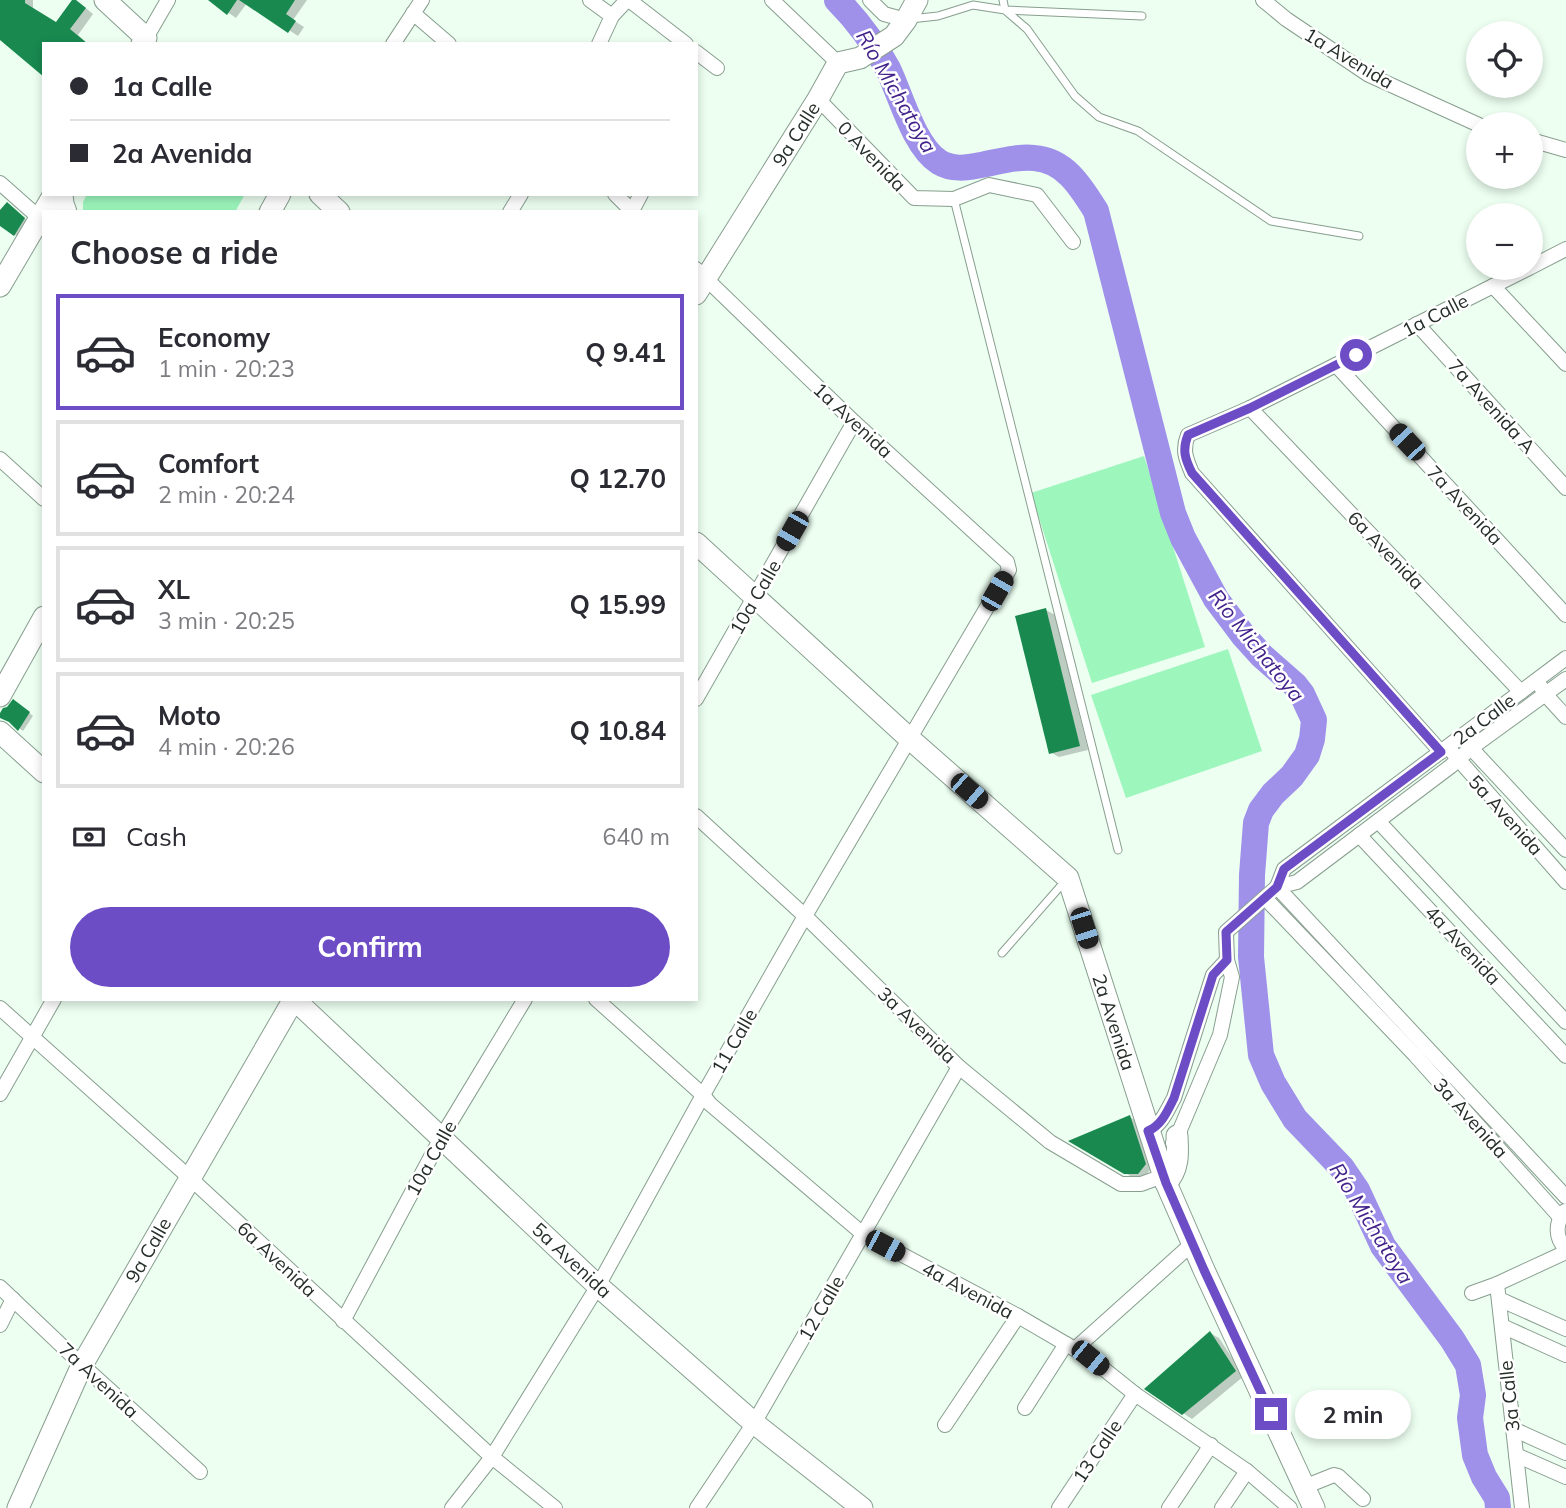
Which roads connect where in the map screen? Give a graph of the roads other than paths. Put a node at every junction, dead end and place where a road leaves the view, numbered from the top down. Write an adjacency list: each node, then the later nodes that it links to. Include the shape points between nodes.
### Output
1 (105, 0): 16 (main road)
2 (168, 0): 16 (street)
3 (422, 0): 12 (street)
4 (590, 0): 13 (street)
5 (628, 0): 13 (street); 20 (street)
6 (772, 0): 22 (street)
7 (870, 0): 15 (street)
8 (917, 0): 15 (main road)
9 (1003, 0): 11 (lane)
10 (1263, 0): 25 (street, 1a Avenida, via 1369,75)
11 (1005, 10): 14 (lane); 15 (lane, via 973,5); 35 (lane, via 1027,29 1075,96 1099,117 1138,131 1271,221)
12 (413, 13): 17 (street); 18 (street)
13 (612, 16): 19 (street)
14 (1142, 16)
15 (900, 28): 22 (main road, via 860,58)
16 (147, 42)
17 (394, 42)
18 (447, 42)
19 (600, 42)
20 (683, 42)
21 (698, 53): 23 (street)
22 (838, 63): 24 (main road, 9a Calle)
23 (718, 68)
24 (818, 99): 31 (street, 0 Avenida, via 914,198); 39 (main road, 9a Calle)
25 (1466, 119)
26 (1543, 143): 27 (street)
27 (1566, 150)
28 (0, 183): 34 (street)
29 (322, 196): 32 (main road)
30 (617, 196): 33 (street)
31 (954, 199): 36 (street, 0 Avenida, via 989,185 1037,195); 73 (lane)
32 (337, 210)
33 (632, 210)
34 (41, 220): 41 (main road)
35 (1359, 236)
36 (1073, 242)
37 (1566, 249): 38 (street, 1a Calle)
38 (1543, 260)
39 (700, 280): 47 (street, 1a Avenida)
40 (1505, 280): 42 (street, 1a Calle)
41 (0, 286)
42 (1493, 286): 43 (street, 1a Calle); 44 (street)
43 (1417, 324): 45 (street, 1a Calle); 50 (street, 7a Avenida A)
44 (1566, 364)
45 (1336, 365): 46 (street, 1a Calle); 55 (street, 7a Avenida)
46 (1250, 408): 48 (street, 1a Calle); 60 (street, 6a Avenida)
47 (854, 422): 53 (street, 1a Avenida, via 1007,562); 54 (street, 10a Calle)
48 (1188, 435): 67 (street, 5a Avenida, via 1184,445 1192,473)
49 (0, 459): 51 (street)
50 (1566, 488)
51 (42, 497)
52 (698, 545): 54 (main road)
53 (1009, 570): 65 (street, 11 Calle)
54 (755, 596): 62 (street, 10a Calle); 65 (main road)
55 (1566, 615)
56 (42, 621): 61 (main road)
57 (1566, 658): 58 (street, 2a Calle)
58 (1543, 675): 59 (street); 60 (street, 2a Calle)
59 (1559, 688): 63 (street); 66 (street, 2a Calle)
60 (1521, 692): 66 (street, 2a Calle)
61 (0, 696)
62 (698, 696)
63 (1566, 717)
64 (0, 732): 69 (main road)
65 (910, 739): 75 (main road); 79 (street, 11 Calle)
66 (1466, 742): 67 (street, 2a Calle); 68 (street, 2a Calle); 74 (street, 5a Avenida)
67 (1444, 749): 68 (street, 5a Avenida); 77 (street, 2a Calle, via 1284,869)
68 (1458, 760): 71 (street, 2a Calle); 76 (street, 5a Avenida)
69 (42, 770)
70 (698, 818): 79 (street, 3a Avenida)
71 (1378, 821): 72 (street, 2a Calle); 88 (street, 4a Avenida)
72 (1359, 835): 77 (street, 2a Calle, via 1297,882); 91 (street, 4a Avenida)
73 (1118, 850)
74 (1566, 850)
75 (1068, 878): 80 (lane); 97 (main road, 2a Avenida)
76 (1566, 882)
77 (1277, 887): 78 (street, 2a Calle); 90 (street, 3a Avenida)
78 (1262, 900): 81 (street, 2a Calle, via 1226,932); 90 (street, 3a Avenida)
79 (805, 916): 92 (street, 3a Avenida); 96 (street, 11 Calle)
80 (1002, 953)
81 (1227, 960): 93 (street, via 1213,975); 94 (street, 2a Calle, via 1232,978 1220,1035)
82 (53, 1001): 89 (street)
83 (293, 1001): 101 (main road, 9a Calle)
84 (296, 1001): 99 (main road, 5a Avenida)
85 (525, 1001): 99 (street, 10a Calle)
86 (598, 1001): 96 (street, 4a Avenida)
87 (0, 1008): 89 (street, 6a Avenida)
88 (1566, 1022)
89 (33, 1038): 95 (street); 101 (street, 6a Avenida)
90 (1420, 1051): 102 (street, 3a Avenida); 103 (street, 3a Avenida)
91 (1566, 1056)
92 (959, 1067): 100 (street, 3a Avenida, via 1050,1142 1121,1184 1141,1184); 104 (street, 12 Calle)
93 (1182, 1074): 94 (street); 97 (street, via 1164,1116)
94 (1200, 1081): 98 (street, 2a Calle)
95 (0, 1094)
96 (703, 1095): 104 (street, 4a Avenida); 108 (street, 11 Calle)
97 (1148, 1131): 100 (main road, 2a Avenida)
98 (1177, 1136): 100 (main road, via 1179,1157 1172,1177)
99 (441, 1138): 108 (main road, 5a Avenida); 114 (street, 10a Calle)
100 (1163, 1174): 105 (main road, 2a Avenida)
101 (190, 1178): 114 (street, 6a Avenida); 120 (main road, 9a Calle)
102 (1566, 1197)
103 (1563, 1214): 106 (street, via 1557,1226)
104 (863, 1234): 113 (street, 4a Avenida); 123 (street, 12 Calle)
105 (1193, 1243): 118 (street); 133 (main road, 2a Avenida)
106 (1566, 1251): 107 (street)
107 (1497, 1284): 110 (street); 112 (street, 3a Calle)
108 (598, 1286): 123 (main road, 5a Avenida); 129 (street, 11 Calle)
109 (0, 1287): 111 (street, 7a Avenida)
110 (1472, 1293)
111 (13, 1299): 115 (street); 120 (street, 7a Avenida)
112 (1499, 1299): 116 (street, 3a Calle); 117 (street)
113 (1018, 1316): 118 (street, 4a Avenida); 124 (street)
114 (343, 1321): 129 (street, 6a Avenida)
115 (0, 1325)
116 (1502, 1326): 119 (street); 125 (street, 3a Calle)
117 (1566, 1329)
118 (1070, 1347): 121 (street, 4a Avenida); 122 (street)
119 (1566, 1354)
120 (82, 1366): 131 (street, 7a Avenida); 135 (main road, 9a Calle)
121 (1135, 1394): 126 (street, 4a Avenida); 140 (street, 13 Calle)
122 (1025, 1408)
123 (754, 1423): 138 (street, 12 Calle); 139 (main road, 5a Avenida)
124 (945, 1425)
125 (1513, 1429): 127 (street); 128 (street, 3a Calle)
126 (1211, 1445): 130 (street, 4a Avenida); 141 (street)
127 (1566, 1453)
128 (1516, 1455): 132 (street); 145 (street, 3a Calle)
129 (492, 1457): 136 (street, 11 Calle); 137 (street, 6a Avenida)
130 (1247, 1471): 142 (street); 143 (street, 4a Avenida)
131 (200, 1472)
132 (1566, 1477)
133 (1304, 1487): 134 (street, via 1334,1475); 144 (main road, 2a Avenida)
134 (1363, 1499)
135 (18, 1508)
136 (452, 1508)
137 (555, 1508)
138 (697, 1508)
139 (862, 1508)
140 (1059, 1508)
141 (1169, 1508)
142 (1222, 1508)
143 (1290, 1508)
144 (1314, 1508)
145 (1522, 1508)

